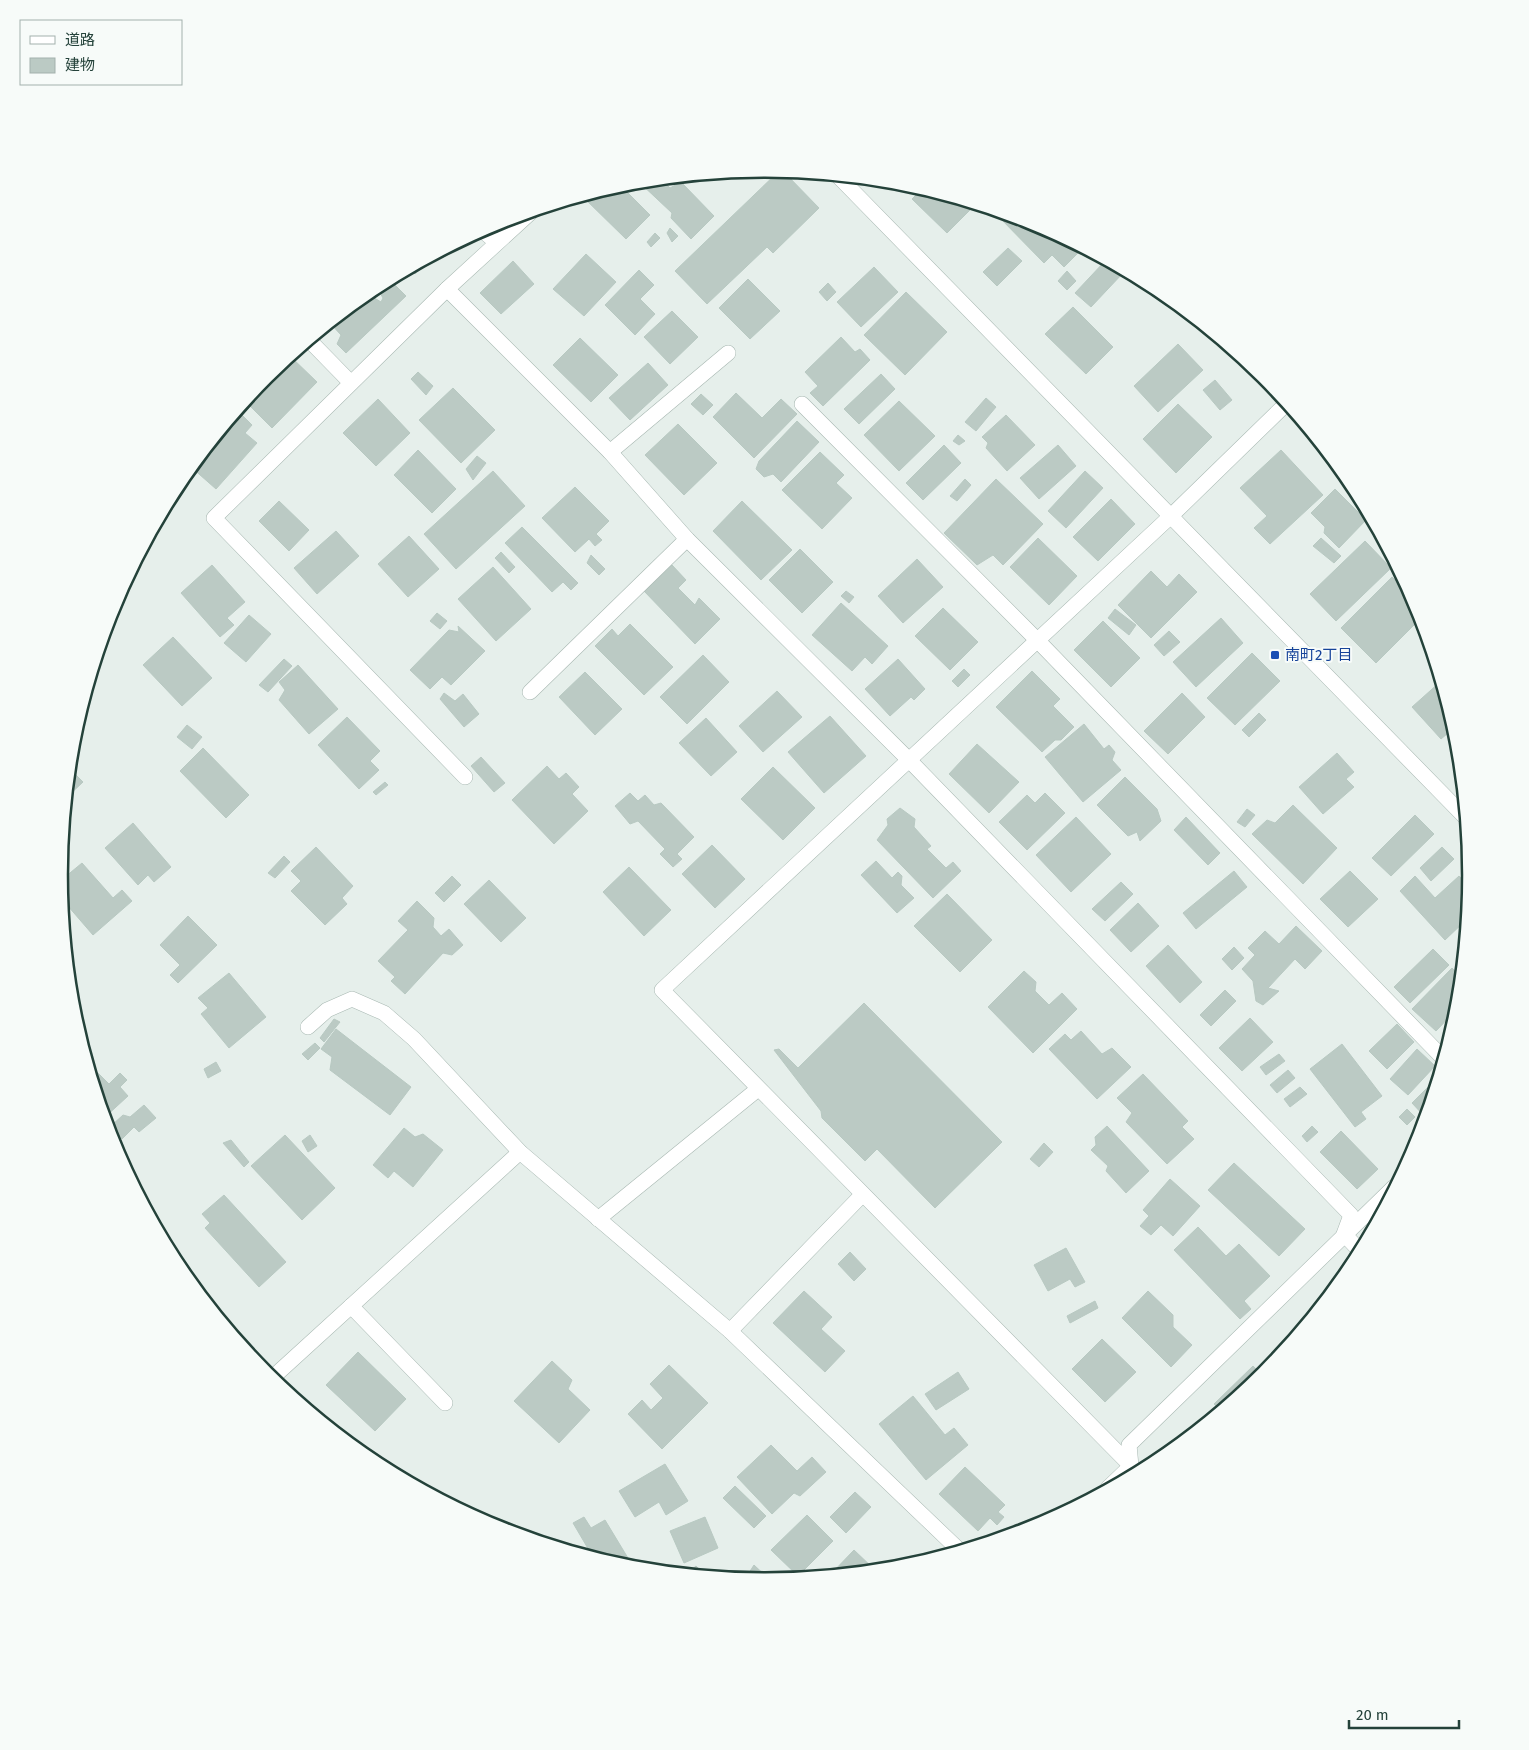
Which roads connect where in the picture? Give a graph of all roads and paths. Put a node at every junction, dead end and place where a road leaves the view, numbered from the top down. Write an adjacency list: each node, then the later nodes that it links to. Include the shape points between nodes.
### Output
1 (845, 183): 12 (street)
2 (518, 224): 4 (street)
3 (488, 235): 4 (street)
4 (496, 242): 5 (street)
5 (447, 289): 8 (street); 11 (street)
6 (313, 344): 8 (street)
7 (728, 353): 11 (street)
8 (351, 383): 17 (street, via 214,518)
9 (802, 404): 14 (street)
10 (1282, 408): 12 (street)
11 (610, 452): 13 (street)
12 (1172, 515): 14 (street); 18 (street)
13 (687, 539): 15 (street); 16 (street)
14 (1038, 641): 16 (street); 20 (street)
15 (530, 692)
16 (910, 761): 21 (street, via 662,990); 26 (street, via 1351,1215)
17 (465, 778)
18 (1458, 810)
19 (308, 1026): 22 (street, via 327,1010 352,999 384,1013 414,1038)
20 (1438, 1053)
21 (758, 1089): 23 (street); 25 (street)
22 (520, 1152): 25 (street); 28 (street)
23 (862, 1195): 29 (street); 33 (street)
24 (1382, 1197): 26 (street)
25 (598, 1219): 29 (street)
26 (1344, 1234): 27 (street); 32 (street, via 1129,1445)
27 (1355, 1245)
28 (350, 1306): 30 (street); 31 (street)
29 (730, 1331): 34 (street)
30 (277, 1373)
31 (445, 1403)
32 (1133, 1466)
33 (1132, 1467)
34 (953, 1546)

